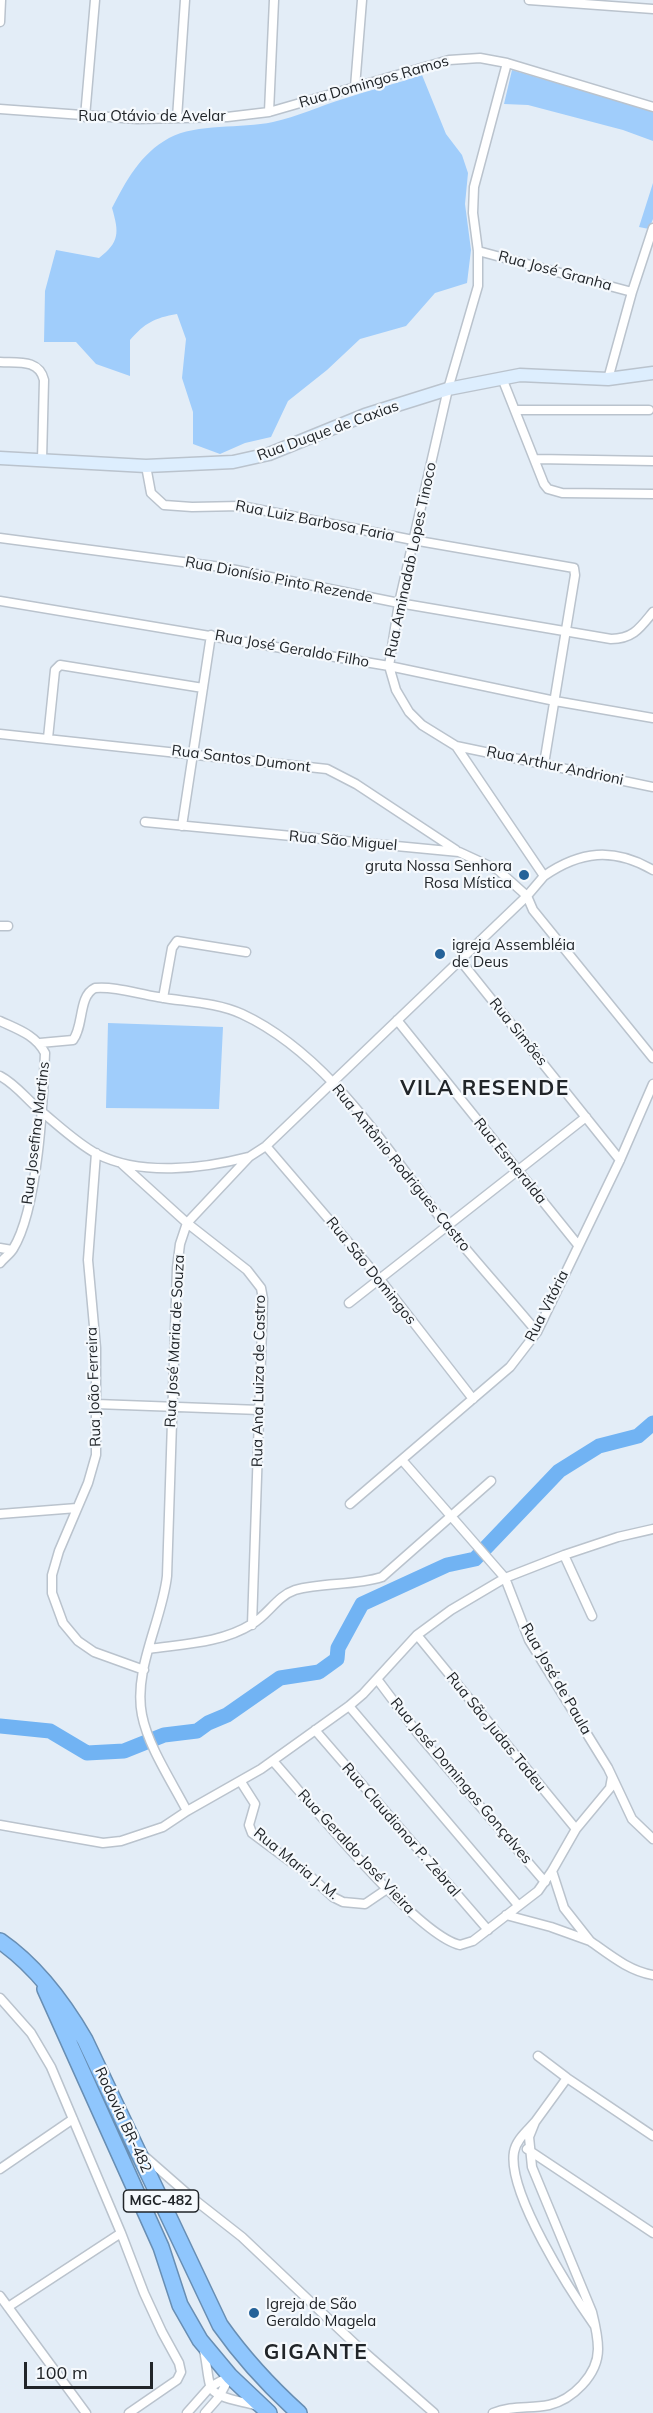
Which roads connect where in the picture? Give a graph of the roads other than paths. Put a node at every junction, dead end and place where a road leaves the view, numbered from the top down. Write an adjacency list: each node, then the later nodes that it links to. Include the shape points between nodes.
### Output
1 (1, 0): 8 (street)
2 (95, 0): 14 (street)
3 (185, 0): 15 (street)
4 (274, 0): 13 (street)
5 (362, 0): 10 (street)
6 (529, 0): 7 (street)
7 (653, 9)
8 (0, 22)
9 (507, 63): 10 (street, Rua Domingos Ramos, via 465,57); 11 (street, Rua Domingos Ramos); 17 (street, Rua Aminadab Lopes Tinoco, via 474,187)
10 (355, 87): 13 (street, Rua Domingos Ramos)
11 (653, 107)
12 (0, 109): 14 (street, Rua Otávio de Avelar)
13 (269, 112): 15 (street, Rua Otávio de Avelar)
14 (85, 117): 15 (street, Rua Otávio de Avelar)
15 (177, 118)
16 (653, 228): 18 (street)
17 (478, 251): 18 (street, Rua José Granha); 23 (street, Rua Aminadab Lopes Tinoco, via 478,286)
18 (632, 292): 22 (street)
19 (0, 362): 28 (street, via 32,364 42,372)
20 (653, 373): 22 (street, Rua Duque de Caxias)
21 (502, 378): 22 (street, Rua Duque de Caxias, via 537,375); 23 (street, Rua Duque de Caxias); 24 (street)
22 (608, 379)
23 (448, 389): 30 (street, Rua Duque de Caxias, via 250,460); 33 (street, Rua Aminadab Lopes Tinoco)
24 (516, 410): 25 (street); 27 (street)
25 (649, 410)
26 (0, 458): 28 (street, Rua Duque de Caxias)
27 (536, 459): 29 (street); 31 (street, via 544,484 554,492)
28 (42, 460): 30 (street, Rua Duque de Caxias)
29 (653, 461)
30 (146, 466): 33 (street, Rua Luiz Barbosa Faria, via 151,493 165,505 241,506)
31 (653, 494)
32 (0, 538): 35 (street, Rua Dionísio Pinto Rezende, via 221,567)
33 (412, 540): 35 (street, Rua Aminadab Lopes Tinoco); 37 (street, Rua Luiz Barbosa Faria, via 574,568)
34 (0, 601): 38 (street, Rua José Geraldo Filho)
35 (399, 603): 37 (street, Rua Dionísio Pinto Rezende); 39 (street, Rua Aminadab Lopes Tinoco)
36 (653, 612): 37 (street, Rua Dionísio Pinto Rezende, via 632,636 623,639)
37 (565, 631): 41 (street)
38 (211, 635): 39 (street, Rua José Geraldo Filho); 40 (street)
39 (389, 666): 41 (street, Rua José Geraldo Filho); 45 (street, Rua Aminadab Lopes Tinoco, via 396,690 409,712)
40 (203, 688): 44 (street, via 60,665 55,670); 46 (street)
41 (555, 701): 42 (street, Rua José Geraldo Filho); 47 (street)
42 (653, 718)
43 (0, 734): 44 (street, Rua Santos Dumont)
44 (48, 738): 46 (street, Rua Santos Dumont)
45 (456, 746): 47 (street, Rua Arthur Andrioni); 53 (street, Rua Aminadab Lopes Tinoco)
46 (193, 753): 50 (street); 51 (street, Rua Santos Dumont, via 327,770 356,784)
47 (544, 764): 48 (street, Rua Arthur Andrioni)
48 (653, 787)
49 (145, 822): 50 (street, Rua São Miguel)
50 (182, 826): 51 (street, Rua São Miguel)
51 (459, 852): 54 (street, Rua São Miguel, via 498,870)
52 (653, 870): 53 (street, via 609,855 591,855 574,858)
53 (544, 876): 54 (street)
54 (527, 896): 56 (street, Rua José Maria de Souza); 61 (street, via 539,918)
55 (246, 952): 57 (street, via 177,941 172,948)
56 (460, 960): 58 (street, Rua José Maria de Souza); 66 (street, Rua Simões)
57 (163, 998): 60 (street, Rua Antônio Rodrigues Castro, via 95,988 87,993 73,1040); 63 (street, Rua Antônio Rodrigues Castro, via 240,1013 280,1035)
58 (398, 1020): 63 (street, Rua José Maria de Souza); 72 (street, Rua Esmeralda)
59 (0, 1021): 60 (street, Rua Josefina Martins)
60 (40, 1043): 65 (street, Rua Josefina Martins, via 45,1053)
61 (653, 1058)
62 (2, 1080): 65 (street)
63 (332, 1082): 67 (street, Rua José Maria de Souza); 74 (street, Rua Antônio Rodrigues Castro)
64 (653, 1084): 70 (street, Rua Vitória)
65 (40, 1112): 68 (street); 77 (street, Rua Josefina Martins, via 26,1218)
66 (586, 1117): 70 (street, Rua Simões); 72 (street)
67 (266, 1146): 69 (street, Rua José Maria de Souza); 79 (street, Rua São Domingos)
68 (96, 1153): 71 (street); 83 (street, Rua João Ferreira, via 88,1260 96,1348)
69 (249, 1157): 71 (street, via 193,1167); 73 (street, Rua José Maria de Souza)
70 (620, 1160): 75 (street, Rua Vitória)
71 (122, 1164): 73 (street, Rua Ana Luiza de Castro)
72 (518, 1172): 74 (street); 75 (street, Rua Esmeralda)
73 (187, 1223): 84 (street, Rua José Maria de Souza, via 177,1268); 85 (street, Rua Ana Luiza de Castro, via 247,1270 261,1288)
74 (446, 1225): 79 (street); 81 (street, Rua Antônio Rodrigues Castro)
75 (578, 1245): 81 (street, Rua Vitória)
76 (0, 1248): 77 (street)
77 (12, 1250): 78 (street, Rua Josefina Martins)
78 (0, 1263)
79 (379, 1278): 80 (street); 82 (street, Rua São Domingos)
80 (349, 1303)
81 (537, 1332): 82 (street, Rua Vitória, via 510,1367)
82 (473, 1399): 86 (street, Rua Vitória)
83 (96, 1404): 84 (street); 89 (street, Rua João Ferreira, via 96,1455)
84 (172, 1405): 85 (street); 98 (street, Rua José Maria de Souza, via 167,1576)
85 (260, 1410): 96 (street, Rua Ana Luiza de Castro)
86 (402, 1460): 88 (street, Rua Vitória); 91 (street)
87 (491, 1481): 91 (street)
88 (350, 1504)
89 (77, 1508): 90 (street); 99 (street, Rua João Ferreira, via 52,1575 57,1610 78,1641 94,1652)
90 (0, 1514)
91 (452, 1516): 94 (street); 96 (street, via 389,1572 366,1582 293,1591)
92 (653, 1529): 93 (street)
93 (564, 1555): 94 (street); 95 (street)
94 (506, 1578): 97 (street); 104 (street, Rua José de Paula, via 529,1640)
95 (592, 1616)
96 (252, 1624): 98 (street, via 220,1638)
97 (417, 1635): 100 (street); 108 (street, Rua São Judas Tadeu)
98 (149, 1649): 99 (street, Rua José Maria de Souza)
99 (144, 1670): 106 (street, Rua José Maria de Souza, via 142,1708 148,1733)
100 (377, 1679): 101 (street); 111 (street, Rua José Domingos Gonçalves, via 419,1735)
101 (348, 1706): 102 (street); 113 (street)
102 (315, 1730): 103 (street); 115 (street, Rua Claudionor P. Zebral)
103 (273, 1761): 105 (street); 112 (street, Rua Geraldo José Vieira)
104 (612, 1777): 108 (street, Rua Geraldo José Vieira, via 610,1788); 109 (street, Rua José de Paula, via 632,1819)
105 (241, 1782): 106 (street); 112 (street, Rua Maria J. M., via 255,1804 249,1826 252,1833 333,1897 365,1905)
106 (187, 1811): 107 (street, via 163,1827 103,1843)
107 (0, 1825)
108 (576, 1829): 110 (street, Rua Geraldo José Vieira)
109 (653, 1839)
110 (552, 1871): 111 (street, Rua Geraldo José Vieira); 117 (street, via 564,1908)
111 (545, 1882): 113 (street, Rua Geraldo José Vieira)
112 (387, 1889): 115 (street, Rua Geraldo José Vieira, via 427,1927 452,1944 465,1945)
113 (518, 1905): 114 (street, Rua Geraldo José Vieira)
114 (506, 1915): 115 (street, Rua Geraldo José Vieira); 117 (street)
115 (488, 1930)
116 (0, 1941): 119 (highway, Rodovia BR-482 / MGC-482)
117 (590, 1941): 118 (street, via 640,1973)
118 (653, 1975)
119 (40, 1978): 128 (highway, Rodovia BR-482 / MGC-482, via 64,2004 86,2040); 135 (highway, Rodovia BR-482 / MGC-482, via 161,2247 180,2306)
120 (0, 1998): 123 (street, via 31,2033)
121 (538, 2056): 122 (street)
122 (567, 2078): 124 (street); 125 (street)
123 (73, 2119): 129 (street); 130 (street)
124 (535, 2122): 126 (street); 127 (street)
125 (653, 2136)
126 (516, 2145): 127 (street); 134 (street, via 515,2175 536,2228 574,2297)
127 (529, 2149): 131 (street); 134 (street, via 537,2183)
128 (138, 2151): 136 (highway, Rodovia BR-482 / MGC-482, via 215,2315); 147 (street, via 242,2236 347,2337)
129 (0, 2169)
130 (122, 2233): 133 (street); 143 (street, via 181,2372 177,2380)
131 (653, 2233)
132 (0, 2296): 133 (street)
133 (8, 2307): 142 (street)
134 (595, 2326): 140 (street, via 598,2351 587,2379 576,2391 565,2400)
135 (200, 2340): 137 (highway, Rodovia BR-482 / MGC-482); 138 (street)
136 (244, 2359): 137 (highway); 146 (highway, Rodovia BR-482 / MGC-482)
137 (230, 2376): 138 (street); 139 (street); 141 (highway, Rodovia BR-482 / MGC-482)
138 (210, 2387): 139 (street); 144 (street)
139 (219, 2397): 141 (street, via 247,2402); 145 (street)
140 (518, 2410): 148 (street)
141 (267, 2412)
142 (86, 2413)
143 (129, 2413)
144 (188, 2413)
145 (205, 2413)
146 (299, 2413)
147 (434, 2413)
148 (494, 2413)

